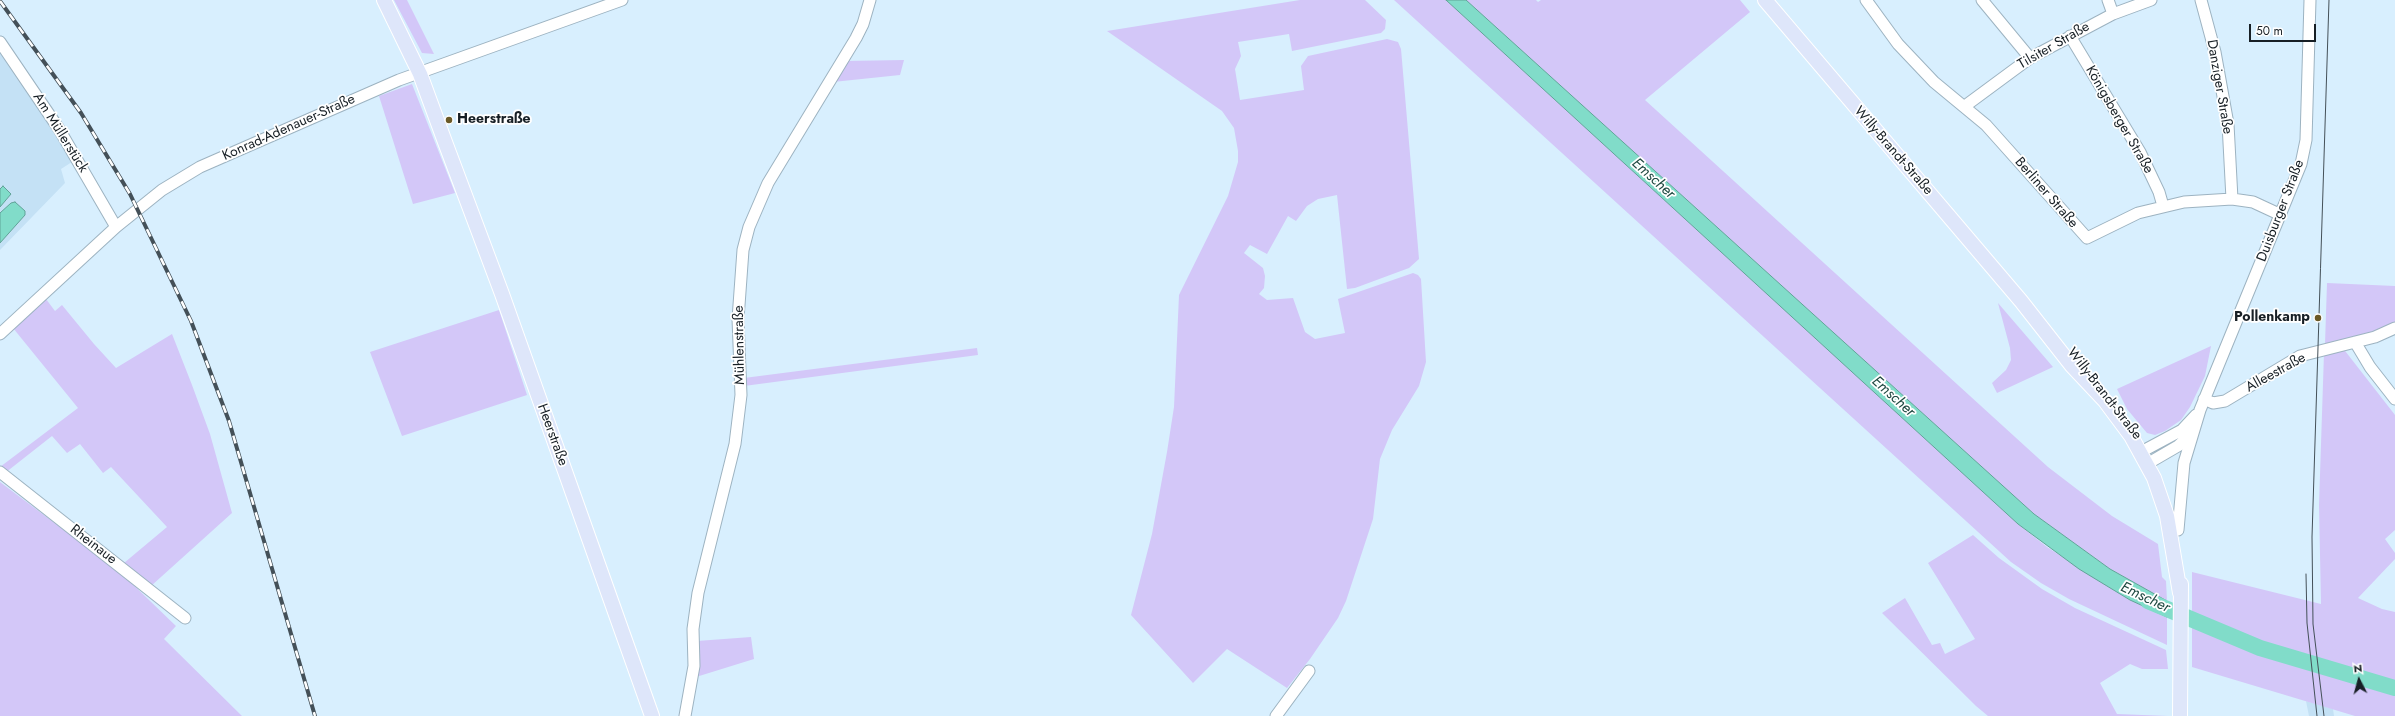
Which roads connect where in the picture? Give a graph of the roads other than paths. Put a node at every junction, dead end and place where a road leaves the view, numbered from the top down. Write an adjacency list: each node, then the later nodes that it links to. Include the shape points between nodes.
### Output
1 (384, 0): 15 (main road, Heerstraße)
2 (622, 0): 15 (street, Konrad-Adenauer-Straße)
3 (870, 0): 35 (street, Mühlenstraße, via 856,38 768,183 749,227 743,250 738,319 741,395 735,444 698,593 693,629 694,666)
4 (1765, 0): 28 (main road, Willy-Brandt-Straße, via 2021,302 2072,366 2105,401)
5 (1866, 0): 16 (street, Berliner Straße, via 1898,44 1952,99)
6 (1982, 0): 14 (street)
7 (2108, 0): 11 (street)
8 (2151, 0): 11 (street, Tilsiter Straße)
9 (2201, 0): 17 (street, Danziger Straße, via 2215,52 2228,124)
10 (2310, 0): 19 (street, Duisburger Straße, via 2306,140 2294,186)
11 (2113, 14): 12 (street, Tilsiter Straße)
12 (2070, 36): 14 (street, Tilsiter Straße); 18 (street, Königsberger Straße, via 2140,152)
13 (0, 42): 20 (street, Am Müllerstück, via 59,129)
14 (2030, 58): 16 (street, Tilsiter Straße)
15 (420, 74): 20 (street, Konrad-Adenauer-Straße, via 399,80 200,167 162,190); 34 (main road, Heerstraße, via 502,294)
16 (1965, 106): 18 (street, Berliner Straße, via 1986,125 2087,238 2125,218)
17 (2232, 199): 18 (street, Berliner Straße); 19 (street, Berliner Straße, via 2252,202)
18 (2163, 206)
19 (2281, 215): 24 (street, Duisburger Straße)
20 (116, 227): 22 (street, Konrad-Adenauer-Straße)
21 (2395, 328): 23 (street, Alleestraße, via 2376,337)
22 (0, 334)
23 (2356, 342): 24 (street, Alleestraße, via 2300,356 2225,401 2212,403); 25 (street, via 2370,367)
24 (2204, 399): 26 (street, Duisburger Straße)
25 (2395, 399)
26 (2200, 410): 27 (street, Duisburger Straße); 28 (street, Duisburger Straße, via 2182,430)
27 (2193, 433): 28 (street, via 2178,446); 30 (street, Duisburger Straße, via 2184,463)
28 (2147, 457): 30 (main road, Willy-Brandt-Straße, via 2169,495); 31 (main road, Willy-Brandt-Straße, via 2167,516)
29 (0, 472): 32 (street, Rheinaue)
30 (2178, 530): 31 (main road, Willy-Brandt-Straße, via 2182,572)
31 (2180, 593): 37 (main road, Willy-Brandt-Straße)
32 (185, 618)
33 (1309, 671): 36 (street)
34 (652, 716)
35 (685, 716)
36 (1276, 716)
37 (2180, 716)

